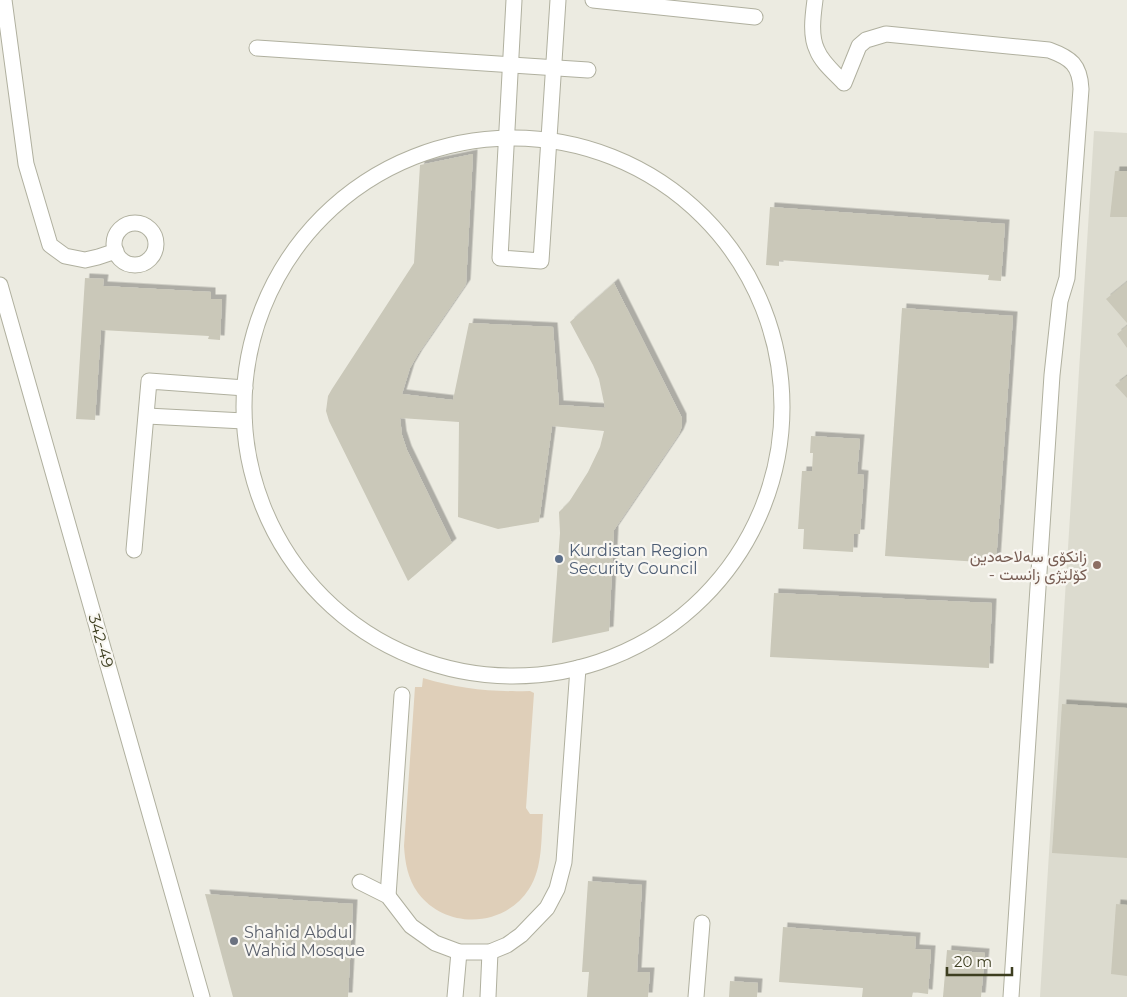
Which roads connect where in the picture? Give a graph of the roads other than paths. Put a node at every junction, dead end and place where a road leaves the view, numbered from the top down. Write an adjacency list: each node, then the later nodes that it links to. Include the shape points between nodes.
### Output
1 (4, 0): 13 (street, via 26,164 50,245 65,256 85,260)
2 (514, 0): 8 (street)
3 (558, 0): 9 (street)
4 (593, 0): 6 (street)
5 (815, 0): 30 (street, via 812,20 816,50 844,83 859,46 866,40 886,34 1049,50 1069,60 1080,75 1067,278 1060,301 1052,374)
6 (755, 17)
7 (257, 48): 8 (street)
8 (511, 65): 9 (street); 11 (street)
9 (555, 68): 10 (street); 12 (street)
10 (588, 70)
11 (507, 137): 12 (street); 12 (street, via 500,258 541,261); 15 (street, via 468,140 426,151 386,168 349,192 317,222 290,255 268,293 253,335)
12 (550, 138): 19 (street, via 592,148 632,164 670,186 703,215 731,248 754,285 767,317 780,368 782,412 778,455 766,497 748,537 724,574 694,606 660,632 622,653)
13 (116, 251)
14 (0, 285): 26 (street, 342-49)
15 (245, 388): 16 (street, via 149,381); 17 (street)
16 (147, 416): 17 (street); 18 (street)
17 (244, 421): 19 (street, via 252,472 262,506 281,545 306,581 336,612 372,637 410,657 452,670 495,676 538,676)
18 (134, 550)
19 (578, 668): 25 (street, via 567,836 556,889 535,922 507,944)
20 (402, 695): 22 (street)
21 (360, 882): 22 (street)
22 (388, 896): 24 (street, via 421,934)
23 (702, 923): 29 (street)
24 (459, 952): 25 (street); 27 (street)
25 (490, 952): 28 (street)
26 (202, 997)
27 (455, 997)
28 (488, 997)
29 (696, 997)
30 (1011, 997)

